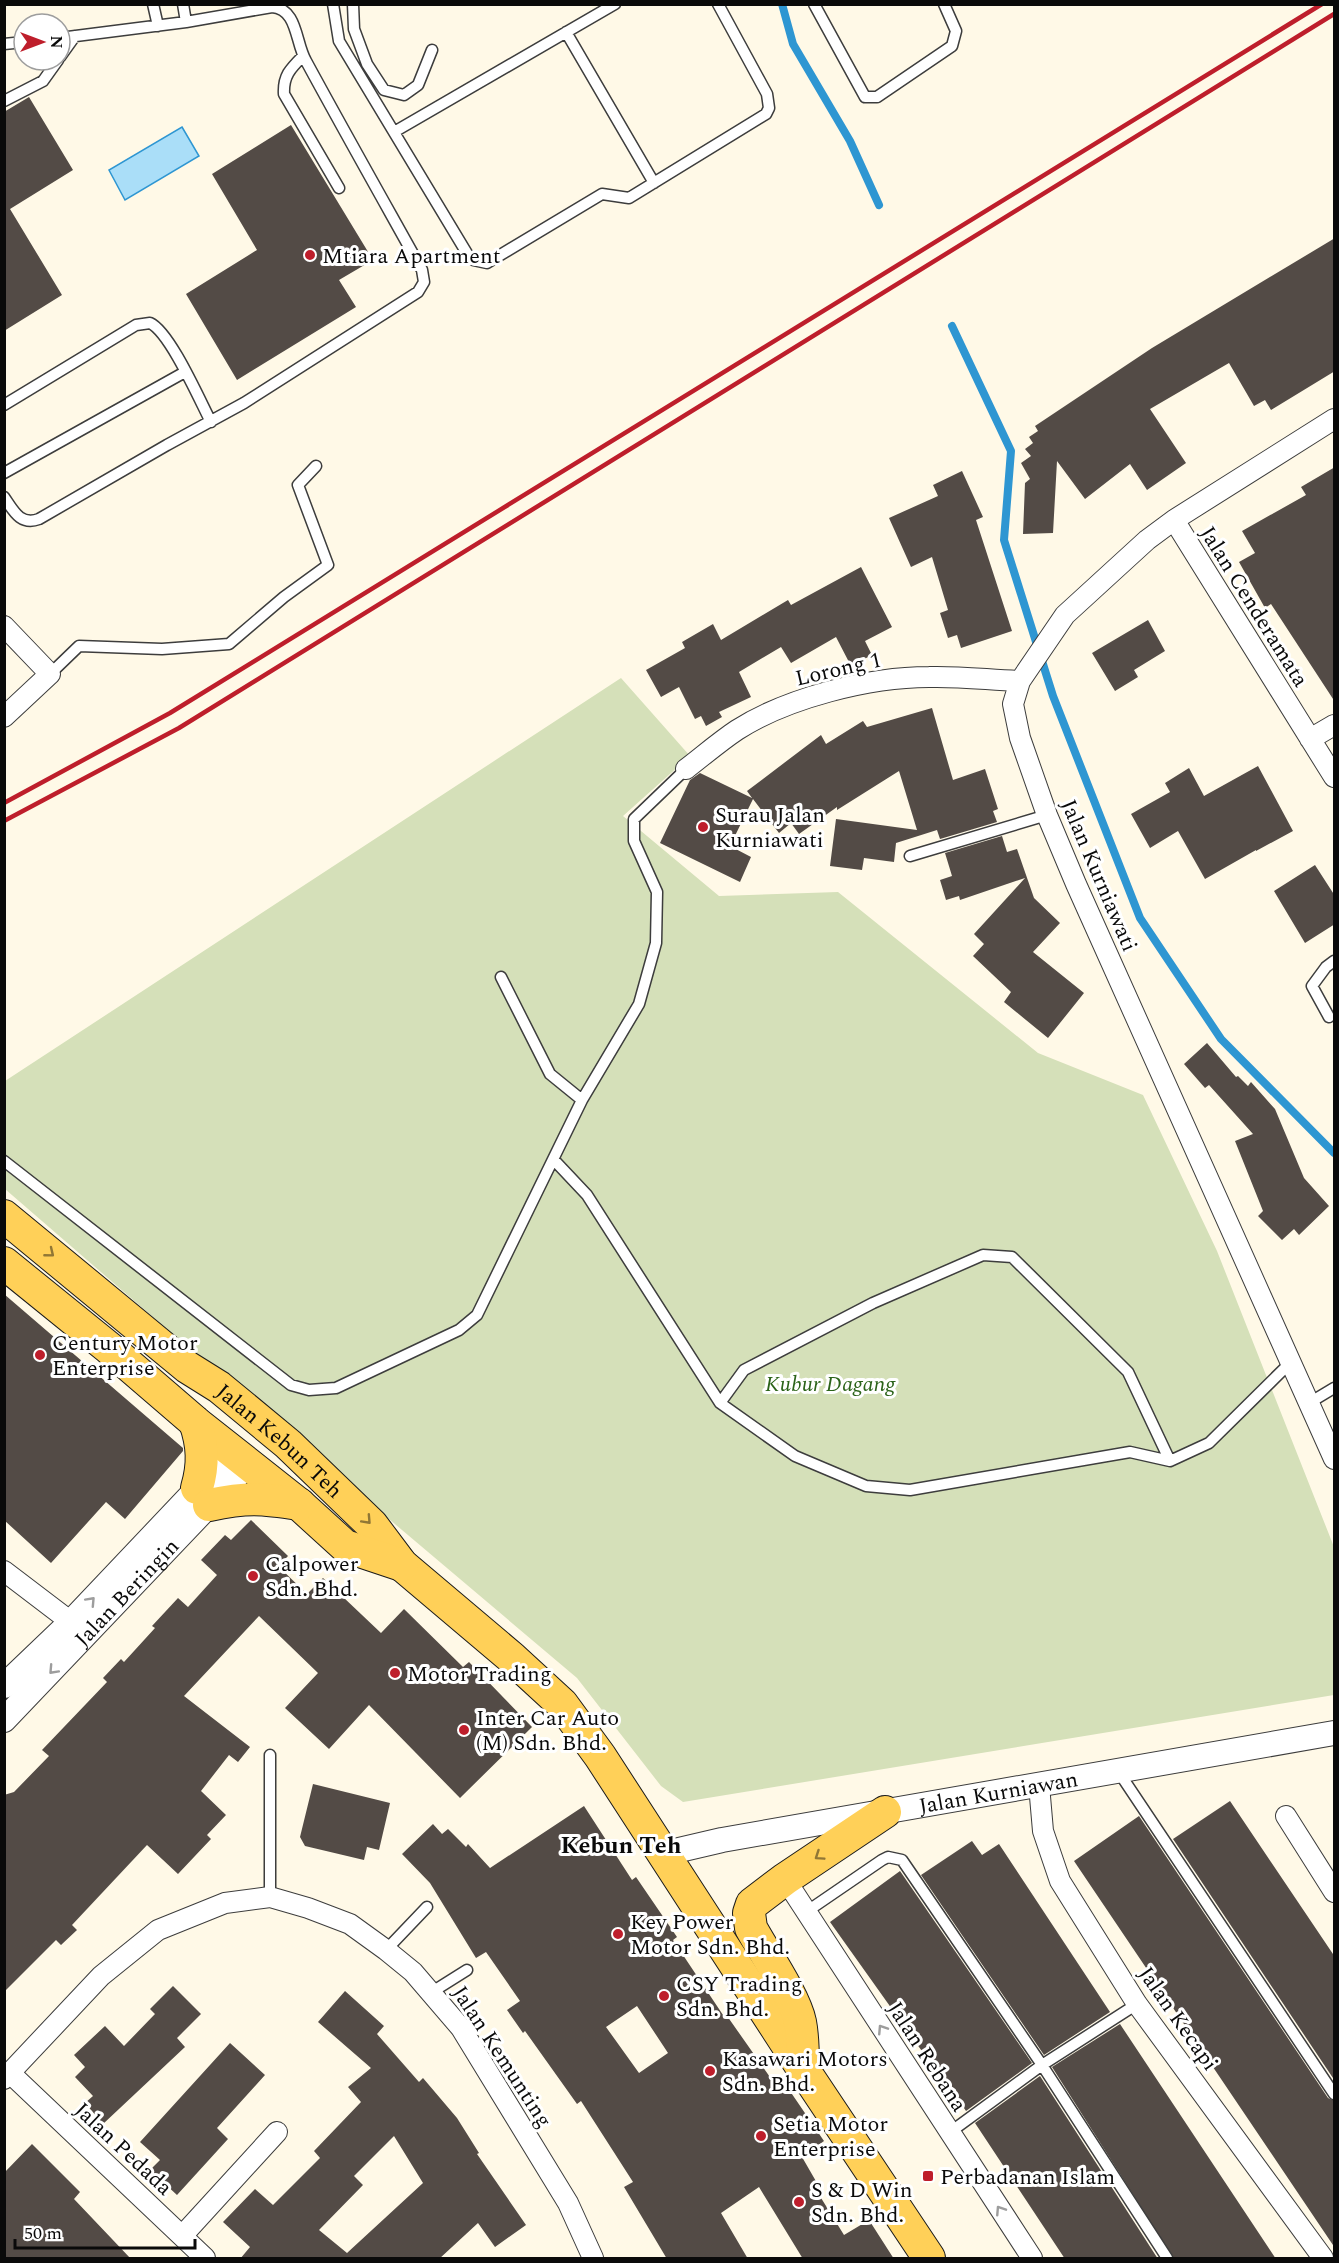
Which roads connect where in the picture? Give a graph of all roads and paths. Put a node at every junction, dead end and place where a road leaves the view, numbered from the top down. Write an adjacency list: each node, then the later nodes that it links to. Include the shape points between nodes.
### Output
1 (153, 4): 10 (lane)
2 (183, 4): 9 (lane)
3 (333, 4): 19 (lane, via 339,41)
4 (353, 4): 15 (lane, via 354,29 367,64 384,90 404,95 418,85)
5 (615, 4): 11 (lane)
6 (718, 4): 20 (lane, via 767,94 769,108 761,119)
7 (814, 4): 8 (lane, via 865,97 877,97 952,46 956,31)
8 (944, 4)
9 (186, 22): 10 (lane); 16 (lane, via 279,8 290,17)
10 (158, 26): 13 (lane)
11 (566, 32): 19 (lane); 20 (lane)
12 (72, 36): 13 (lane)
13 (75, 36): 14 (lane)
14 (72, 40)
15 (432, 50)
16 (303, 56): 21 (lane, via 283,81 284,94); 26 (lane, via 422,270 424,282 418,292)
17 (49, 72): 18 (lane, via 43,81)
18 (4, 100)
19 (394, 132): 20 (lane, via 468,255 479,263 493,261 602,194 629,198)
20 (654, 183)
21 (339, 189)
22 (185, 372): 24 (lane, via 161,331 143,322); 26 (lane); 28 (lane)
23 (4, 391): 24 (lane)
24 (8, 403)
25 (1335, 419): 30 (street, Jalan Kurniawati)
26 (211, 423): 29 (lane, via 32,522 19,518)
27 (316, 466): 32 (lane, via 298,485 328,565 229,644 162,649 80,646)
28 (4, 473)
29 (4, 496)
30 (1174, 520): 33 (street, Jalan Kurniawati, via 1065,615); 36 (street, Jalan Cenderamata)
31 (4, 626): 32 (street)
32 (50, 674): 34 (street)
33 (1024, 675): 37 (street, Lorong 1, via 927,676 827,692 793,703 738,730); 39 (street, Jalan Kurniawati, via 1014,704 1020,738)
34 (4, 717)
35 (1335, 725): 36 (street)
36 (1310, 739): 38 (street, Jalan Cenderamata)
37 (686, 769): 44 (lane, via 634,819 634,841 657,892 656,943 639,1004)
38 (1335, 777)
39 (1047, 815): 40 (lane); 49 (street, Jalan Kurniawati)
40 (910, 856)
41 (1335, 961): 43 (lane, via 1312,986)
42 (501, 977): 44 (lane, via 550,1074)
43 (1329, 1017)
44 (582, 1100): 45 (lane)
45 (554, 1160): 46 (lane, via 477,1315 459,1330 336,1388 309,1390 291,1385); 52 (lane, via 587,1195)
46 (4, 1161)
47 (4, 1216): 50 (main road, Jalan Kebun Teh, one-way to 50)
48 (4, 1263): 54 (main road, Jalan Kebun Teh)
49 (1291, 1362): 53 (street, Jalan Kurniawati); 57 (lane, via 1209,1443)
50 (187, 1366): 55 (main road, via 223,1408); 58 (main road, Jalan Kebun Teh, via 219,1387)
51 (1335, 1388): 53 (lane)
52 (720, 1403): 57 (lane, via 795,1456 866,1486 910,1490 1130,1452); 57 (lane, via 744,1370 873,1303 983,1255 1012,1257 1128,1372)
53 (1309, 1403): 56 (street, Jalan Kurniawati)
54 (195, 1422): 55 (main road, Jalan Kebun Teh); 59 (main road, via 202,1450)
55 (243, 1454): 58 (main road, via 272,1450); 59 (street, Jalan Beringin); 60 (main road, Jalan Kebun Teh)
56 (1335, 1459)
57 (1170, 1461)
58 (310, 1465): 61 (main road, Jalan Kebun Teh, one-way to 61, via 372,1525)
59 (203, 1497): 60 (main road, via 252,1498); 63 (street, Jalan Beringin, one-way to 59); 65 (street, Jalan Beringin, one-way to 65)
60 (300, 1505): 61 (main road, Jalan Kebun Teh, via 345,1546)
61 (402, 1565): 72 (main road, Jalan Kebun Teh, via 562,1704)
62 (4, 1571): 63 (street)
63 (71, 1622): 64 (street, Jalan Beringin)
64 (4, 1686)
65 (4, 1720)
66 (1335, 1733): 68 (street, Jalan Kurniawan)
67 (270, 1755): 75 (lane)
68 (1118, 1771): 69 (street, Jalan Kurniawan); 85 (lane)
69 (1039, 1785): 70 (street, Jalan Kurniawan); 81 (street, Jalan Kecapi, via 1043,1831 1060,1881)
70 (885, 1812): 72 (street, Jalan Kurniawan); 73 (main road, one-way to 73)
71 (1286, 1816): 74 (street)
72 (662, 1854): 83 (main road, Jalan Kebun Teh)
73 (784, 1879): 77 (street, Jalan Rebana); 83 (main road, via 752,1904 749,1913 751,1928 800,2020)
74 (1335, 1892)
75 (270, 1897): 78 (street, Jalan Kemunting, via 350,1924); 84 (street, Jalan Kemunting, via 225,1903 158,1930 101,1976)
76 (427, 1907): 78 (lane)
77 (806, 1912): 82 (lane, via 882,1860 902,1860); 87 (street, Jalan Rebana, one-way to 77)
78 (386, 1950): 80 (street, Jalan Kemunting)
79 (468, 1970): 80 (lane)
80 (432, 1992): 90 (street, Jalan Kemunting, via 461,2028 568,2203)
81 (1137, 2004): 82 (lane); 94 (street, Jalan Kecapi)
82 (1042, 2065): 87 (lane); 93 (lane)
83 (802, 2069): 91 (main road, Jalan Kebun Teh)
84 (7, 2076): 88 (street, Jalan Pedada)
85 (1335, 2094)
86 (277, 2132): 88 (street)
87 (949, 2133): 92 (street, Jalan Rebana, one-way to 87)
88 (182, 2236): 89 (street, Jalan Pedada)
89 (205, 2259)
90 (593, 2259)
91 (929, 2259)
92 (1032, 2259)
93 (1167, 2259)
94 (1323, 2259)

